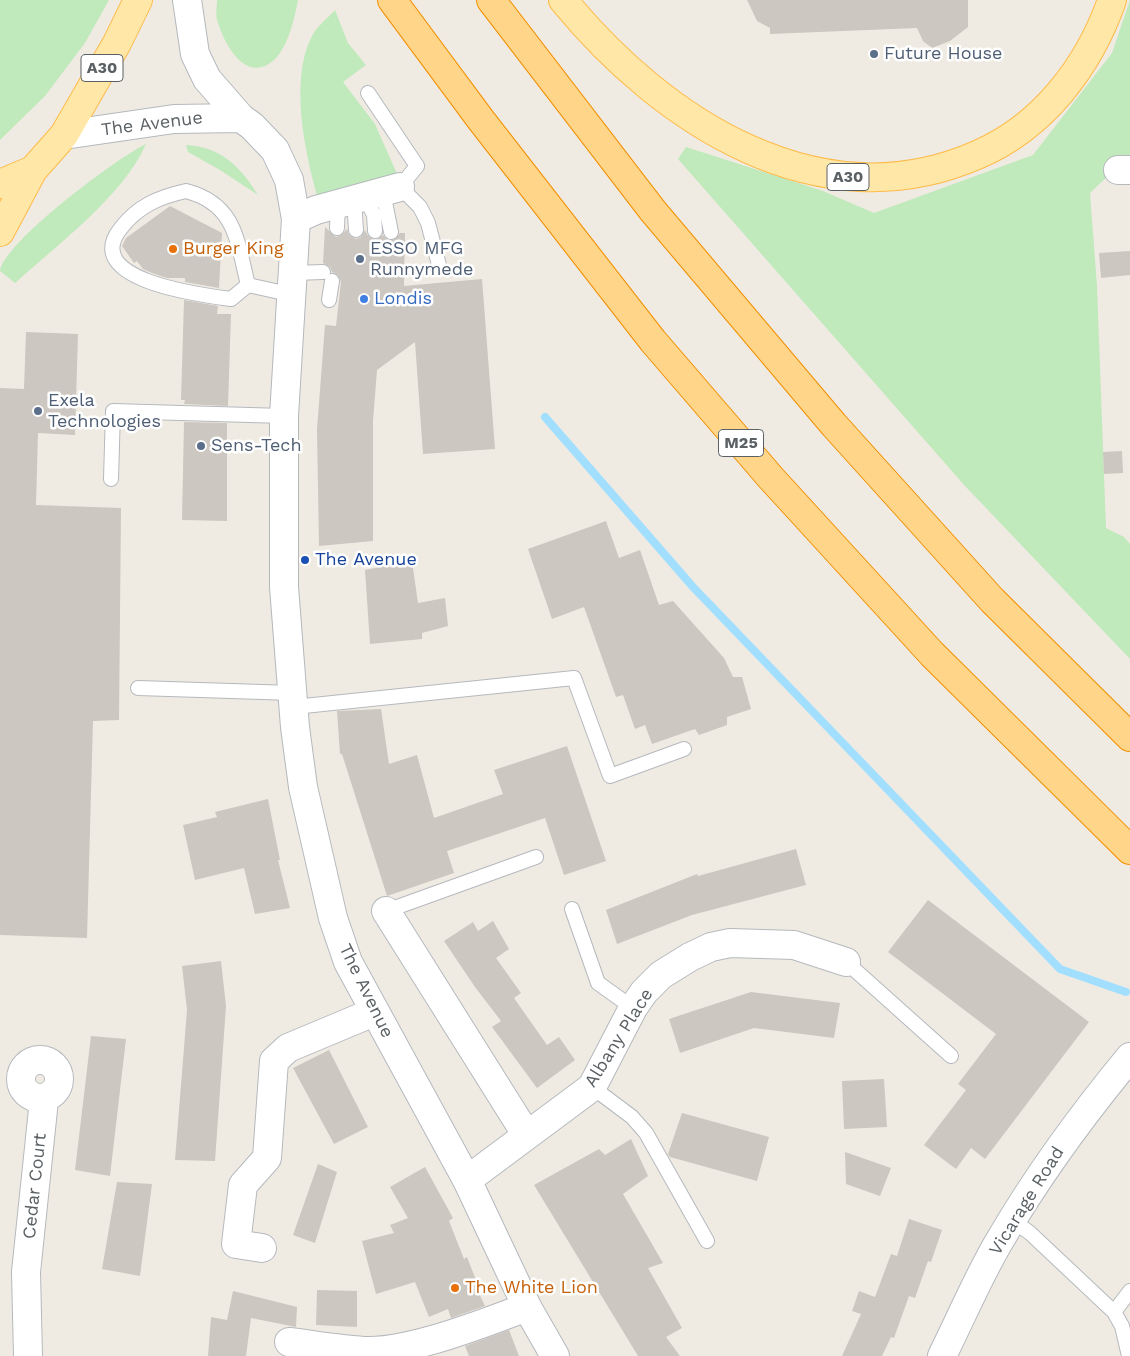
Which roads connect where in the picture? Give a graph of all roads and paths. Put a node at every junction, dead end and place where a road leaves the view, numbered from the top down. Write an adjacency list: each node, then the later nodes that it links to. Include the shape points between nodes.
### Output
1 (138, 0): 9 (main road, A30)
2 (187, 0): 8 (main road, The Avenue, via 195,54 200,65 207,79)
3 (392, 0): 28 (highway, M25, via 653,341 759,464 932,654)
4 (491, 0): 26 (highway, via 653,211 834,425 992,600)
5 (563, 0): 6 (main road, A30, via 640,78 694,120 756,153 797,167 864,179 931,172 993,148 1017,133 1050,104 1076,74 1099,35)
6 (1112, 0)
7 (368, 92): 12 (lane, via 417,166)
8 (241, 118): 9 (main road, The Avenue, via 174,118); 13 (main road, The Avenue, via 275,150 289,180)
9 (64, 135): 10 (main road, A30)
10 (33, 170): 11 (main road, A30); 16 (main road, A30)
11 (0, 184)
12 (363, 201): 13 (main road); 14 (lane); 15 (lane, via 374,215); 17 (lane); 18 (lane, via 420,207 428,223)
13 (296, 219): 19 (main road, The Avenue)
14 (356, 230)
15 (376, 231)
16 (0, 232)
17 (391, 232)
18 (439, 265)
19 (293, 284): 20 (lane); 21 (lane, via 327,277); 22 (main road, The Avenue)
20 (248, 285): 20 (lane, via 231,299 157,285 126,270 113,255 112,238 129,217 159,198 186,191 201,195 226,214 235,233)
21 (329, 300)
22 (284, 416): 23 (lane, via 113,411); 25 (main road, The Avenue, via 284,588)
23 (111, 479)
24 (138, 688): 25 (lane)
25 (293, 700): 27 (lane, via 574,678 610,776); 34 (main road, The Avenue, via 303,786 333,918 348,962)
26 (1130, 737)
27 (684, 749)
28 (1130, 850)
29 (536, 857): 31 (lane)
30 (572, 909): 33 (lane, via 598,983)
31 (386, 911): 39 (main road)
32 (846, 962): 33 (main road, Albany Place, via 794,946 730,943 711,947 660,975); 35 (lane)
33 (633, 1008): 37 (main road, Albany Place)
34 (374, 1012): 40 (main road, The Avenue); 43 (main road, via 288,1048 274,1061 267,1158 243,1184 236,1244)
35 (951, 1056)
36 (1130, 1057): 41 (main road, Vicarage Road, via 1045,1167)
37 (592, 1087): 39 (main road, Albany Place); 42 (lane, via 632,1116 646,1133)
38 (44, 1100): 48 (main road, Cedar Court, via 26,1272)
39 (526, 1134): 40 (main road, Albany Place)
40 (467, 1180): 45 (main road, The Avenue)
41 (1012, 1220): 46 (lane); 50 (main road, Vicarage Road)
42 (706, 1241)
43 (262, 1248)
44 (1130, 1291): 46 (lane)
45 (527, 1307): 47 (main road, via 451,1334 405,1346 370,1351); 49 (main road, The Avenue)
46 (1114, 1312): 51 (lane, via 1122,1326)
47 (289, 1342)
48 (28, 1356)
49 (555, 1356)
50 (942, 1356)
51 (1129, 1356)

